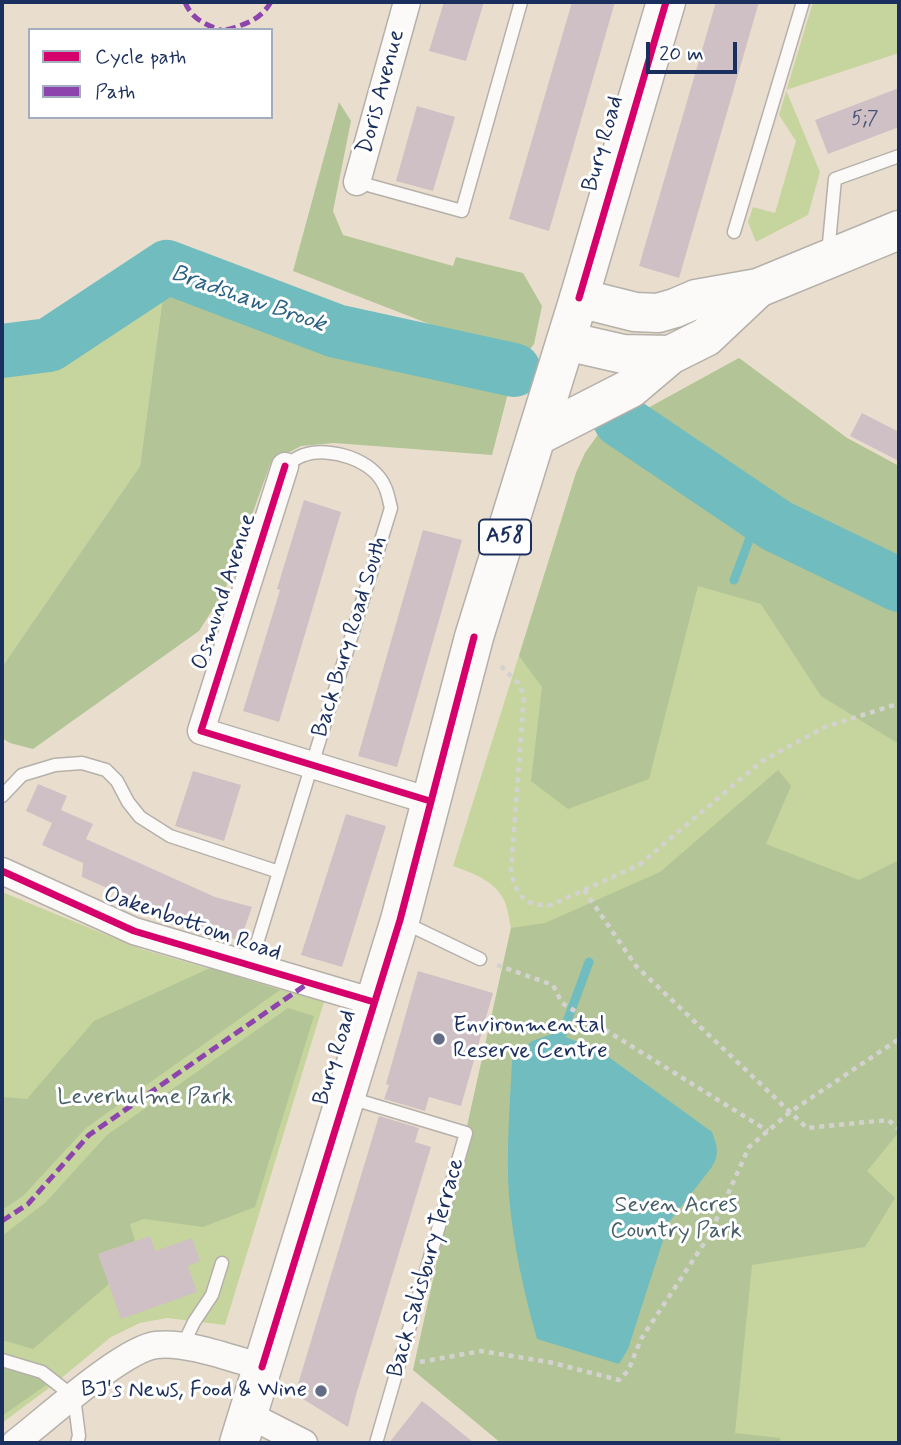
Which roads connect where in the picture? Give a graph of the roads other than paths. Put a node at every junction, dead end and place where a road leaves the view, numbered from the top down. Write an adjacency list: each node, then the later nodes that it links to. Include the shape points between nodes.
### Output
1 (407, 2): 6 (street, Doris Avenue)
2 (521, 2): 6 (lane, via 462,211)
3 (666, 2): 11 (main road, Bury Road)
4 (803, 2): 8 (lane)
5 (899, 156): 9 (lane, via 835,178)
6 (357, 182)
7 (899, 230): 9 (main road)
8 (734, 232)
9 (827, 261): 10 (main road)
10 (758, 288): 11 (main road, via 646,314); 13 (main road, via 706,337)
11 (579, 298): 12 (main road, Bury Road / A58)
12 (566, 341): 13 (main road, via 623,354); 14 (main road, Bury Road / A58)
13 (670, 355): 14 (main road, via 631,388)
14 (537, 436): 18 (main road, Bury Road / A58)
15 (285, 466): 16 (street, Osmund Avenue, via 201,731); 16 (lane, Back Bury Road South, via 303,455 329,452 348,456 385,485 391,508)
16 (311, 765): 18 (street); 20 (lane, Back Bury Road South)
17 (2, 796): 20 (lane, via 22,775 82,763 106,770 140,817 170,836)
18 (429, 801): 21 (main road, Bury Road / A58)
19 (2, 871): 23 (street, Oakenbottom Road, via 134,931)
20 (279, 872): 23 (lane, Back Bury Road South)
21 (400, 920): 22 (lane); 24 (main road, Bury Road / A58)
22 (480, 959)
23 (250, 966): 24 (street, Oakenbottom Road)
24 (374, 1002): 25 (main road, Bury Road / A58)
25 (345, 1096): 29 (main road, Bury Road / A58); 35 (lane, Back Salisbury Terrace, via 466,1133)
26 (222, 1262): 27 (lane, via 212,1295)
27 (181, 1347): 29 (street); 30 (street, via 156,1345 125,1357)
28 (2, 1360): 30 (lane, via 42,1371)
29 (262, 1367): 31 (main road, Bury Road / A58)
30 (74, 1397): 32 (street); 33 (lane)
31 (243, 1429): 34 (street)
32 (15, 1443)
33 (77, 1443)
34 (304, 1443)
35 (376, 1443)

